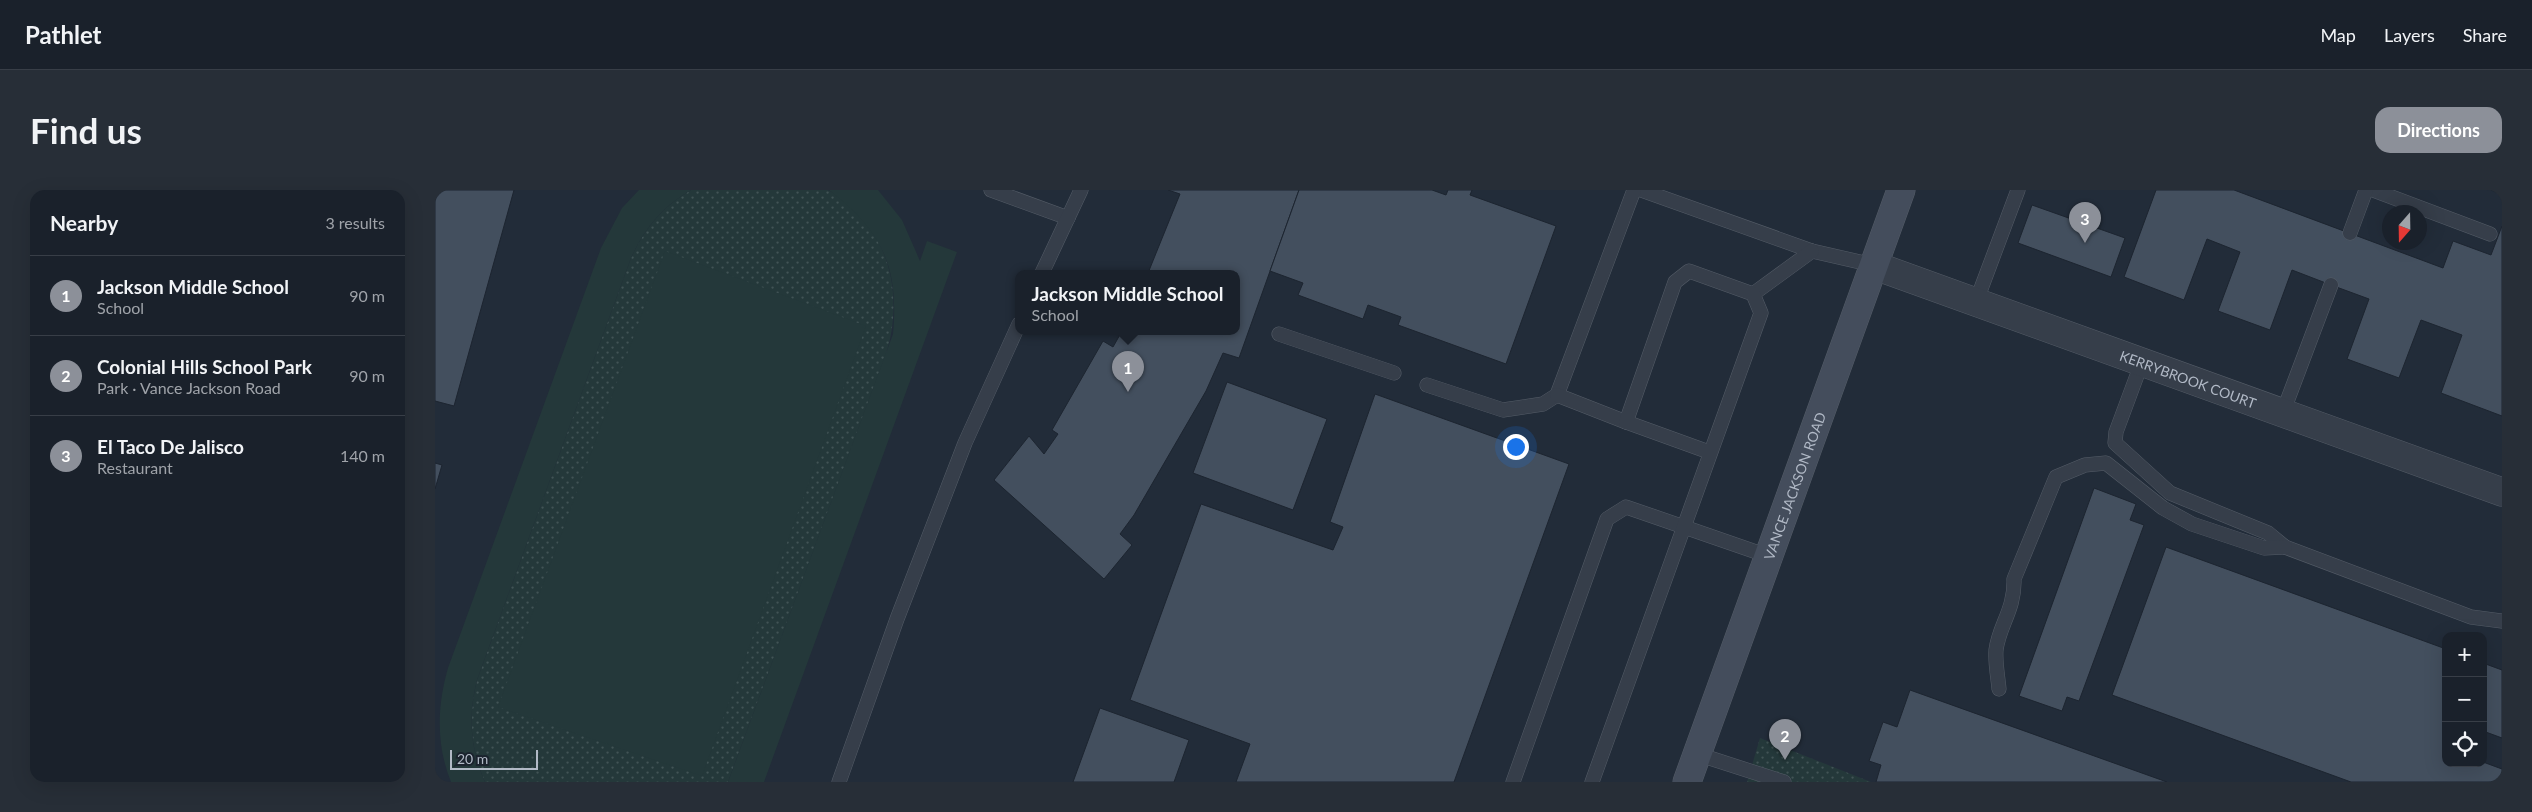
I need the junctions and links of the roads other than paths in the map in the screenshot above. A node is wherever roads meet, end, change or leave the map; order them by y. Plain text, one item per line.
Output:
1 (991, 190) edge
2 (1081, 190) edge
3 (1634, 190) edge
4 (1641, 190) edge
5 (1901, 190) edge
6 (2018, 190) edge
7 (2365, 190) edge
8 (2373, 190) edge
9 (1068, 218) junction
10 (2350, 233) dead end
11 (2489, 234) dead end
12 (1812, 250) junction
13 (1873, 265) junction
14 (1044, 270) edge
15 (2331, 284) dead end
16 (1753, 294) junction
17 (1976, 302) junction
18 (1015, 333) edge
19 (1279, 334) dead end
20 (2142, 362) junction
21 (1394, 373) dead end
22 (1427, 385) dead end
23 (1557, 395) junction
24 (2283, 412) junction
25 (1626, 422) junction
26 (1709, 452) junction
27 (2502, 492) edge
28 (1683, 526) junction
29 (2285, 547) junction
30 (1768, 556) junction
31 (2502, 621) edge
32 (1999, 689) dead end
33 (1697, 754) junction
34 (839, 782) edge
35 (1513, 782) edge
36 (1592, 782) edge
37 (1687, 782) edge
38 (1784, 782) edge

1 - 9 lane
2 - 9 lane
3 - 23 lane
4 - 12 lane
5 - 13 main road, VANCE JACKSON ROAD
6 - 17 lane
7 - 10 lane
8 - 11 lane
9 - 14 lane
12 - 13 lane
12 - 16 lane
13 - 17 street, KERRYBROOK COURT
13 - 30 main road, VANCE JACKSON ROAD
15 - 24 lane
16 - 25 lane
16 - 26 lane
17 - 20 street, KERRYBROOK COURT
18 - 34 lane
19 - 21 lane
20 - 24 street, KERRYBROOK COURT
20 - 29 lane
22 - 23 lane
23 - 25 lane
24 - 27 street, KERRYBROOK COURT
25 - 26 lane
26 - 28 lane
28 - 30 lane
28 - 35 lane
28 - 36 lane
29 - 31 lane
29 - 32 lane
30 - 33 main road, VANCE JACKSON ROAD
33 - 37 main road, VANCE JACKSON ROAD
33 - 38 lane

